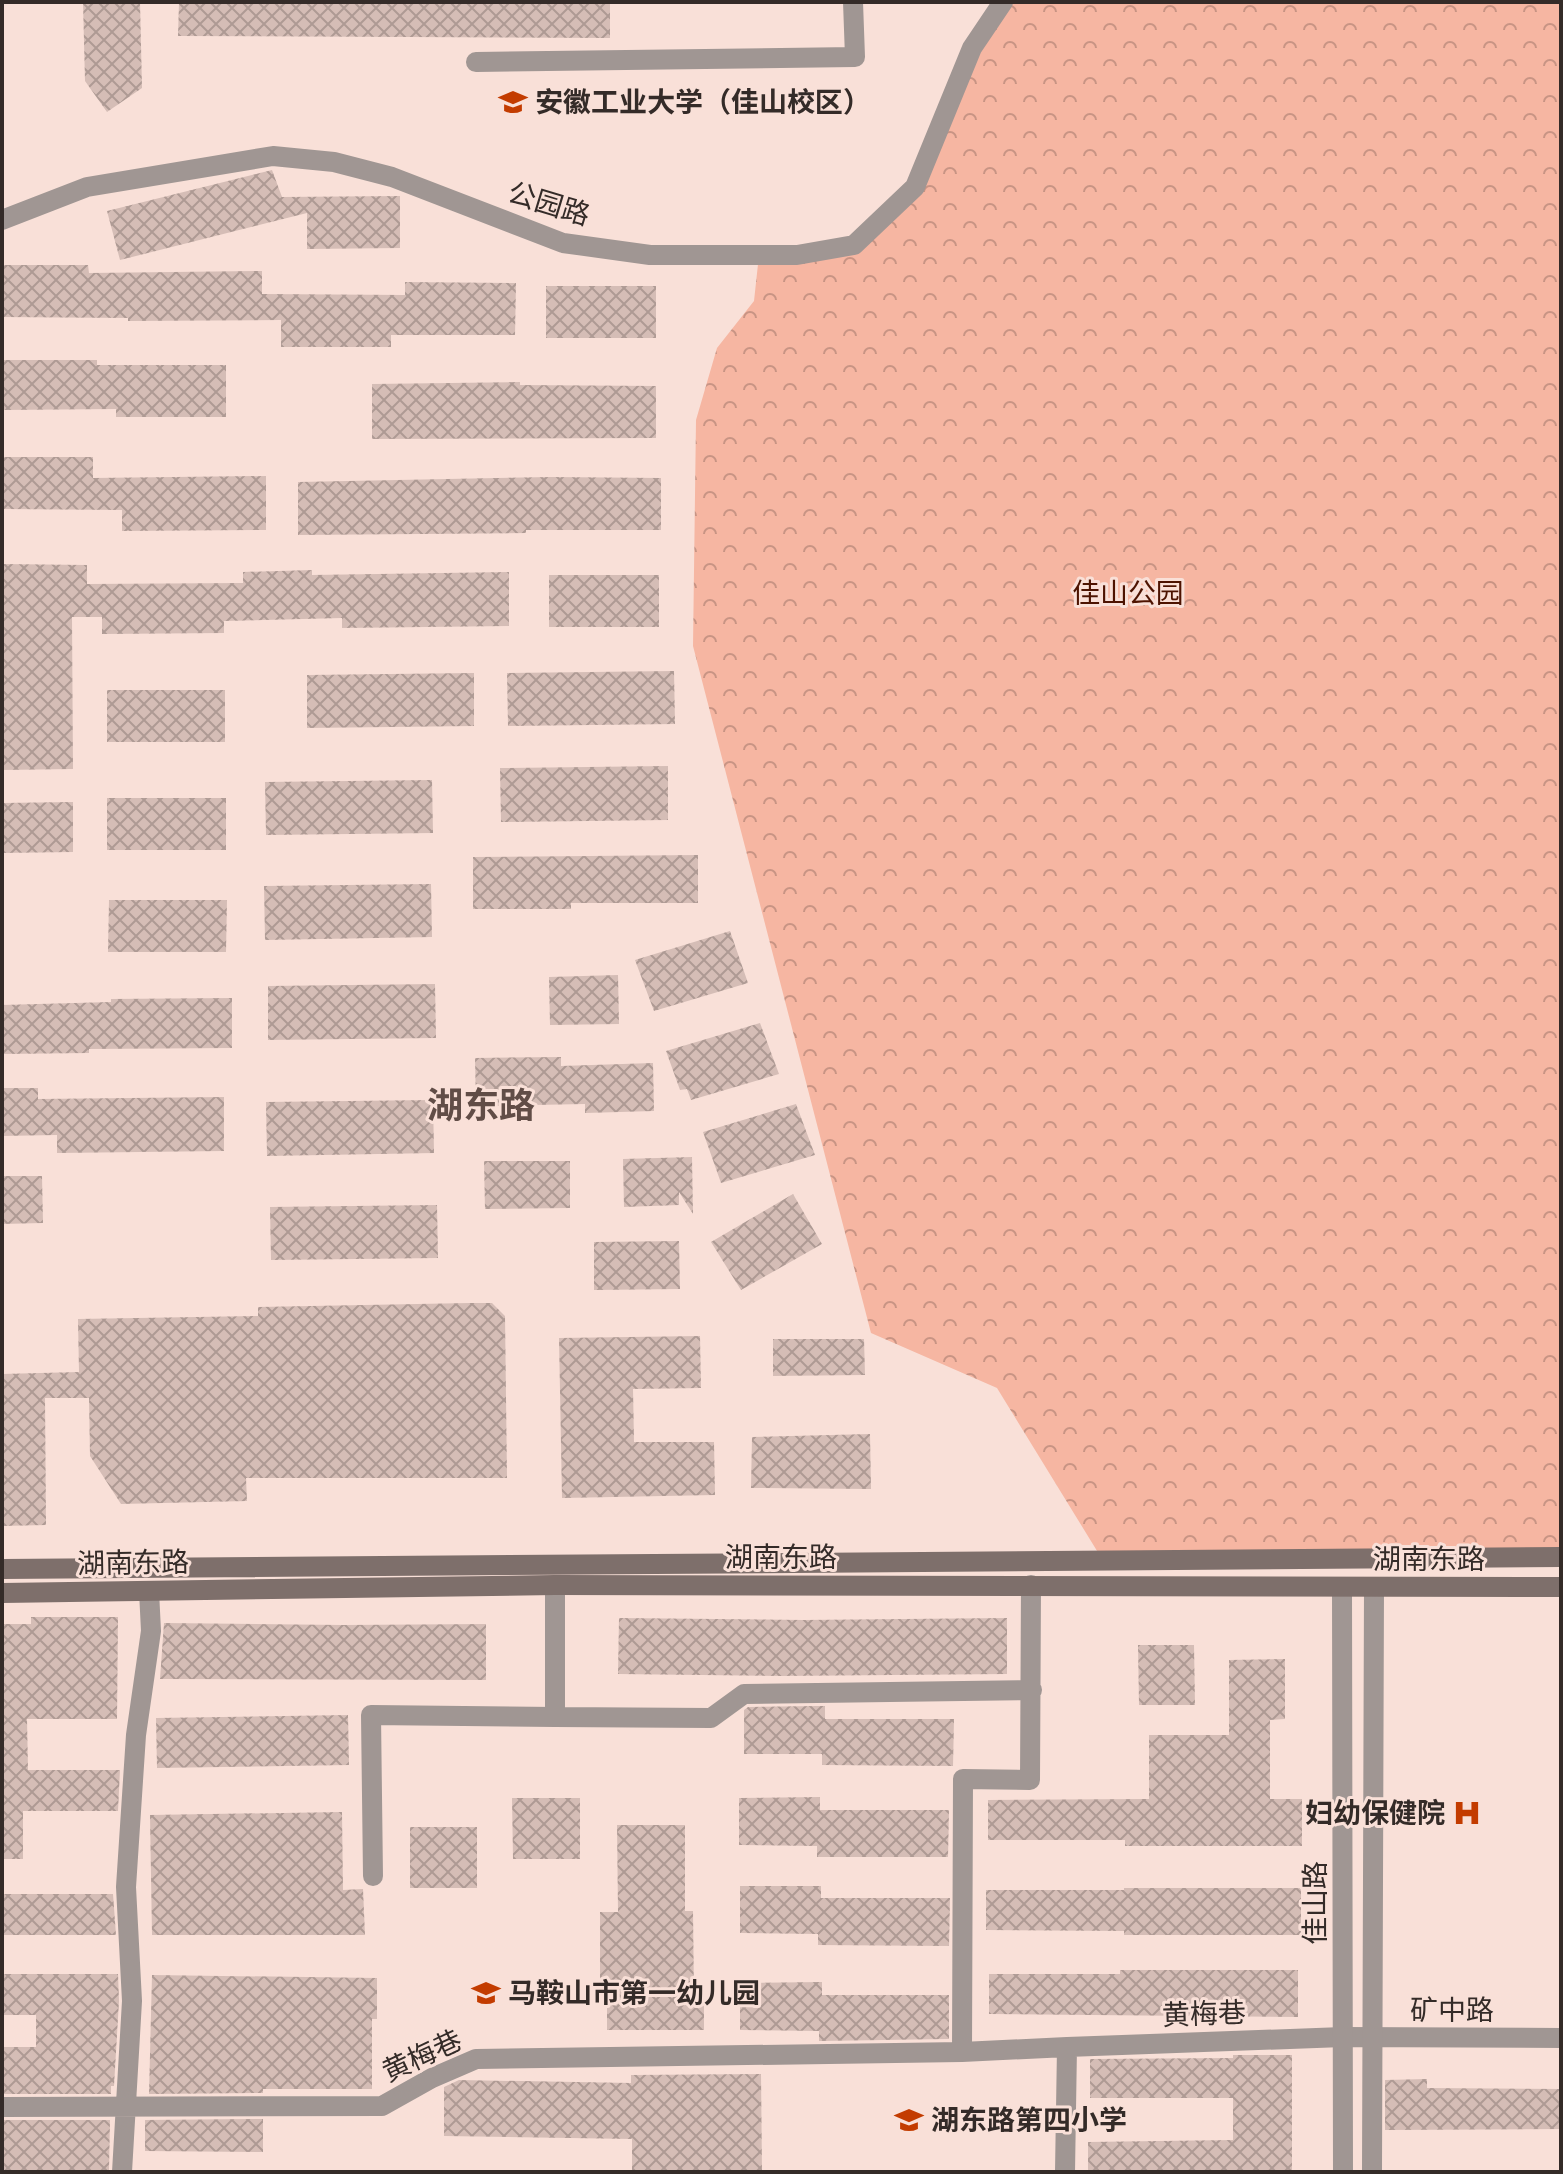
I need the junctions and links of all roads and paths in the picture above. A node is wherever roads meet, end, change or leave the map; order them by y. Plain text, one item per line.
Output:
1 (853, 2) edge
2 (1003, 2) edge
3 (476, 62) dead end
4 (2, 220) edge
5 (1561, 1557) edge
6 (2, 1569) edge
7 (555, 1585) junction
8 (1031, 1585) junction
9 (1342, 1587) junction
10 (1561, 1587) edge
11 (1374, 1588) junction
12 (149, 1591) junction
13 (2, 1593) edge
14 (1032, 1690) junction
15 (555, 1717) junction
16 (373, 1876) dead end
17 (1343, 2037) junction
18 (1372, 2038) junction
19 (1561, 2038) edge
20 (1067, 2047) junction
21 (962, 2052) junction
22 (126, 2106) junction
23 (2, 2107) edge
24 (122, 2172) edge
25 (1065, 2172) edge
26 (1343, 2172) edge
27 (1372, 2172) edge

1 - 3 street
2 - 4 street, 公园路
5 - 6 main road
7 - 8 main road, 湖南东路
7 - 12 main road, 湖南东路
7 - 15 street
8 - 9 main road, 湖南东路
8 - 14 street
9 - 11 main road, 湖南东路
9 - 17 street, 佳山路
10 - 11 main road, 湖南东路
11 - 18 street, 佳山路
12 - 13 main road, 湖南东路
12 - 22 street
14 - 15 street
14 - 21 street
15 - 16 street
17 - 18 street, 矿中路
17 - 20 street, 黄梅巷
17 - 26 street, 佳山路
18 - 19 street, 矿中路
18 - 27 street, 佳山路
20 - 21 street, 黄梅巷
20 - 25 street
21 - 22 street, 黄梅巷
22 - 23 street, 黄梅巷
22 - 24 street

